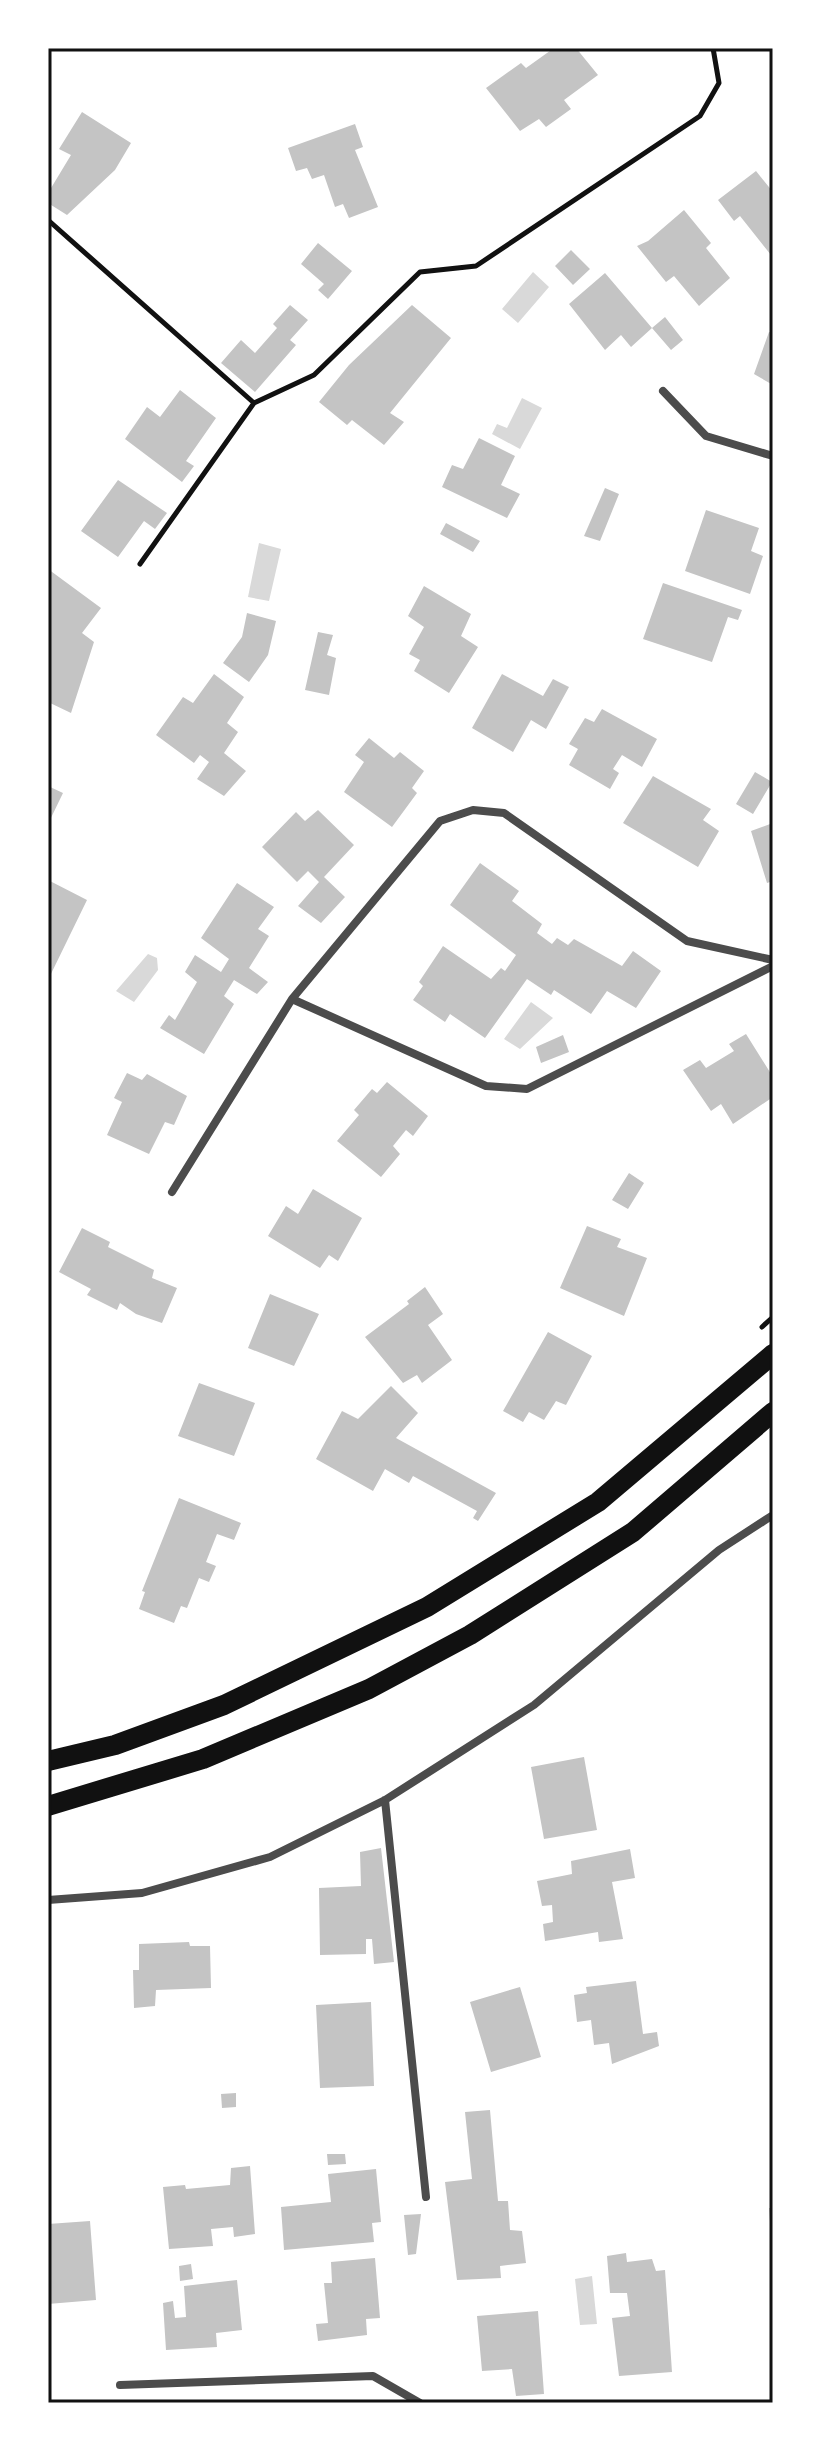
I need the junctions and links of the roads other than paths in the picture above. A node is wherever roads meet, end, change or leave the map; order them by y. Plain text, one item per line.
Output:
1 (663, 391) dead end
2 (773, 456) edge
3 (773, 963) edge
4 (292, 999) junction
5 (172, 1192) dead end
6 (773, 1354) edge
7 (773, 1412) edge
8 (773, 1515) edge
9 (48, 1761) edge
10 (385, 1800) junction
11 (48, 1806) edge
12 (48, 1900) edge
13 (426, 2197) dead end
14 (120, 2385) dead end
15 (420, 2403) edge

1 - 2 street
3 - 4 street
3 - 4 street
4 - 5 street
6 - 9 main road
7 - 11 main road
8 - 10 street
10 - 12 street
10 - 13 street
14 - 15 street

